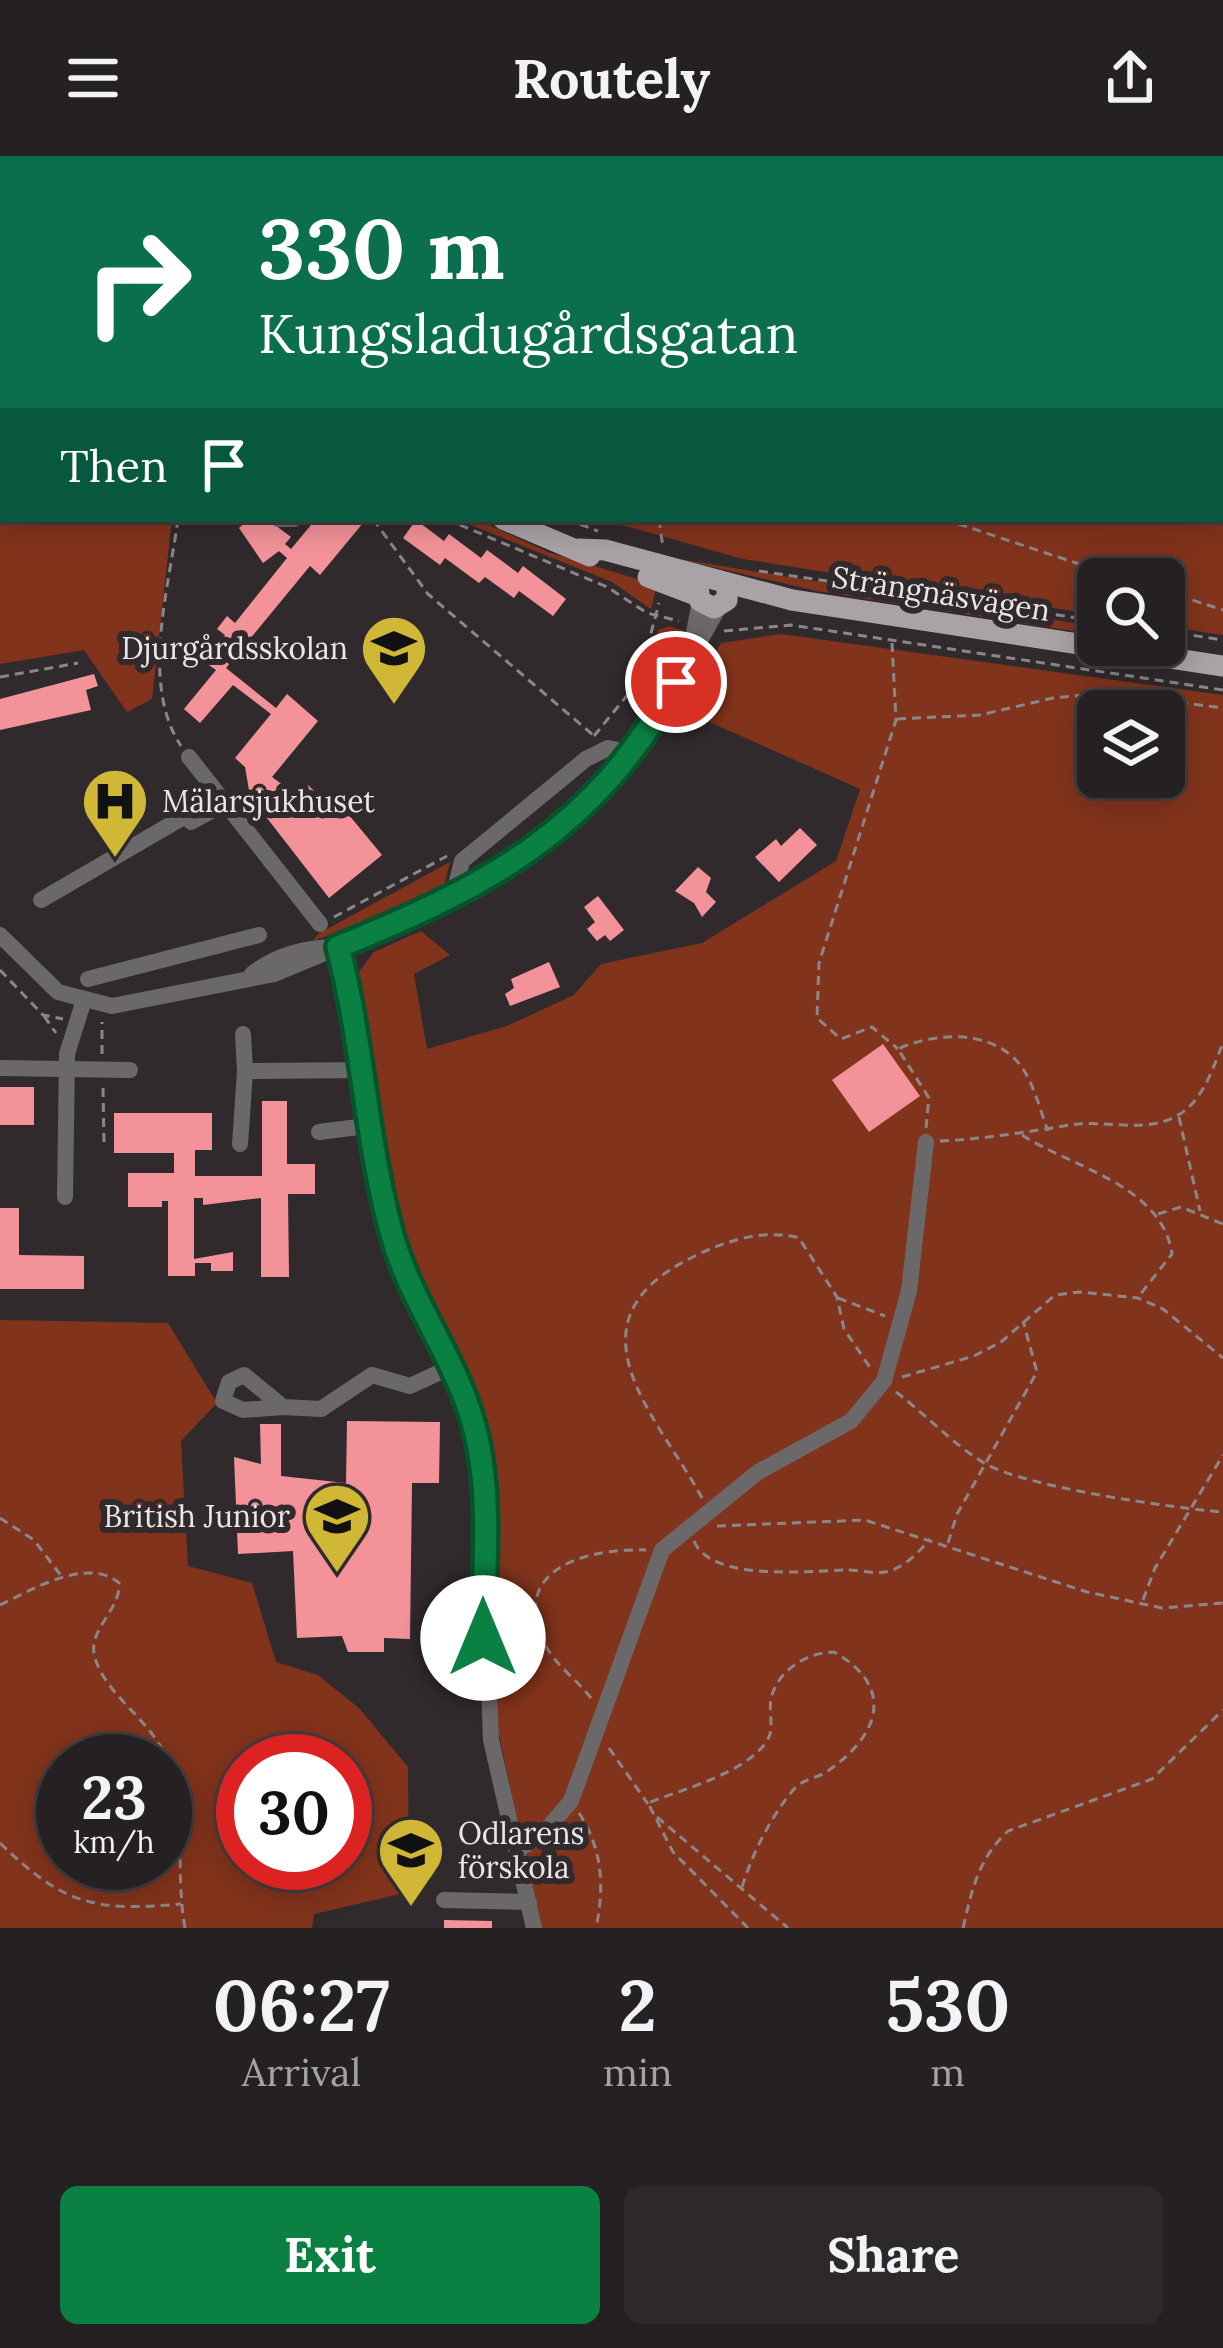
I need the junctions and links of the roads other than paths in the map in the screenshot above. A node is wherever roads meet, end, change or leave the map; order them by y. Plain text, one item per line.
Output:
1 (510, 522) edge
2 (717, 591) junction
3 (1223, 666) edge
4 (630, 752) junction
5 (189, 757) road end
6 (226, 803) junction
7 (453, 898) junction
8 (41, 900) dead end
9 (320, 924) road end
10 (0, 935) edge
11 (259, 935) dead end
12 (338, 947) junction
13 (173, 961) junction
14 (88, 979) dead end
15 (183, 992) junction
16 (83, 1003) junction
17 (243, 1034) dead end
18 (0, 1068) edge
19 (67, 1069) junction
20 (130, 1070) dead end
21 (365, 1070) junction
22 (245, 1071) junction
23 (374, 1125) junction
24 (319, 1132) dead end
25 (926, 1142) road end
26 (240, 1144) dead end
27 (65, 1197) dead end
28 (451, 1367) junction
29 (283, 1407) dead end
30 (484, 1666) junction
31 (439, 1670) dead end
32 (516, 1851) junction
33 (443, 1900) dead end
34 (529, 1902) junction
35 (535, 1928) edge

1 - 2 main road, Strängnäsvägen
2 - 3 main road, Strängnäsvägen
2 - 4 street
4 - 7 street
4 - 7 street
5 - 6 street
6 - 8 street
6 - 9 street
7 - 12 street
10 - 16 street
11 - 13 street
12 - 15 street
12 - 21 street
13 - 14 street
13 - 15 street
15 - 16 street
16 - 19 street
17 - 22 street
18 - 19 street
19 - 20 street
19 - 27 street
21 - 22 street
21 - 23 street
22 - 26 street
23 - 24 street
23 - 28 street
25 - 32 street
28 - 29 street
28 - 30 street
30 - 31 street
30 - 32 street
32 - 34 street
33 - 34 street
34 - 35 street

